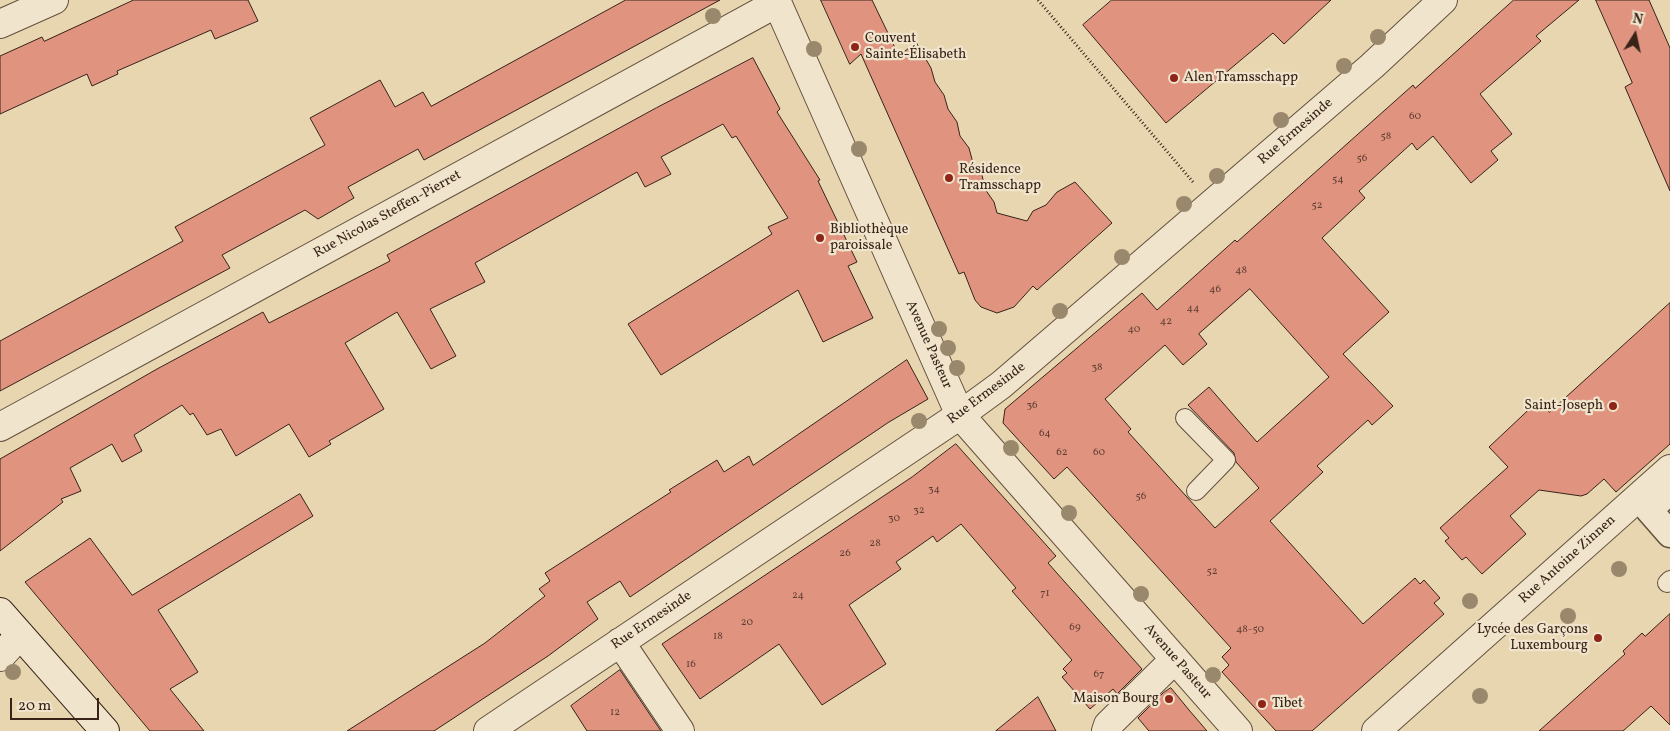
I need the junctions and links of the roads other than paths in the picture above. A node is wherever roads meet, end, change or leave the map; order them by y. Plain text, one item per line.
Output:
1 (54, 0) edge
2 (1443, 0) edge
3 (776, 1) edge
4 (0, 24) edge
5 (960, 416) junction
6 (1185, 418) dead end
7 (0, 427) edge
8 (1670, 469) edge
9 (1196, 491) dead end
10 (1670, 491) edge
11 (1670, 534) edge
12 (0, 612) edge
13 (20, 635) junction
14 (620, 642) junction
15 (0, 657) edge
16 (1174, 659) junction
17 (105, 731) edge
18 (488, 731) edge
19 (680, 731) edge
20 (1106, 731) edge
21 (1238, 731) edge
22 (1376, 731) edge

1 - 4 street
2 - 5 street, Rue Ermesinde
3 - 5 street, Avenue Pasteur
3 - 7 street, Rue Nicolas Steffen-Pierret
5 - 14 street, Rue Ermesinde
5 - 16 street, Avenue Pasteur
6 - 9 lane
8 - 22 street, Rue Antoine Zinnen
10 - 11 street
12 - 13 street
13 - 15 street
13 - 17 street
14 - 18 street, Rue Ermesinde
14 - 19 street
16 - 20 street
16 - 21 street, Avenue Pasteur

